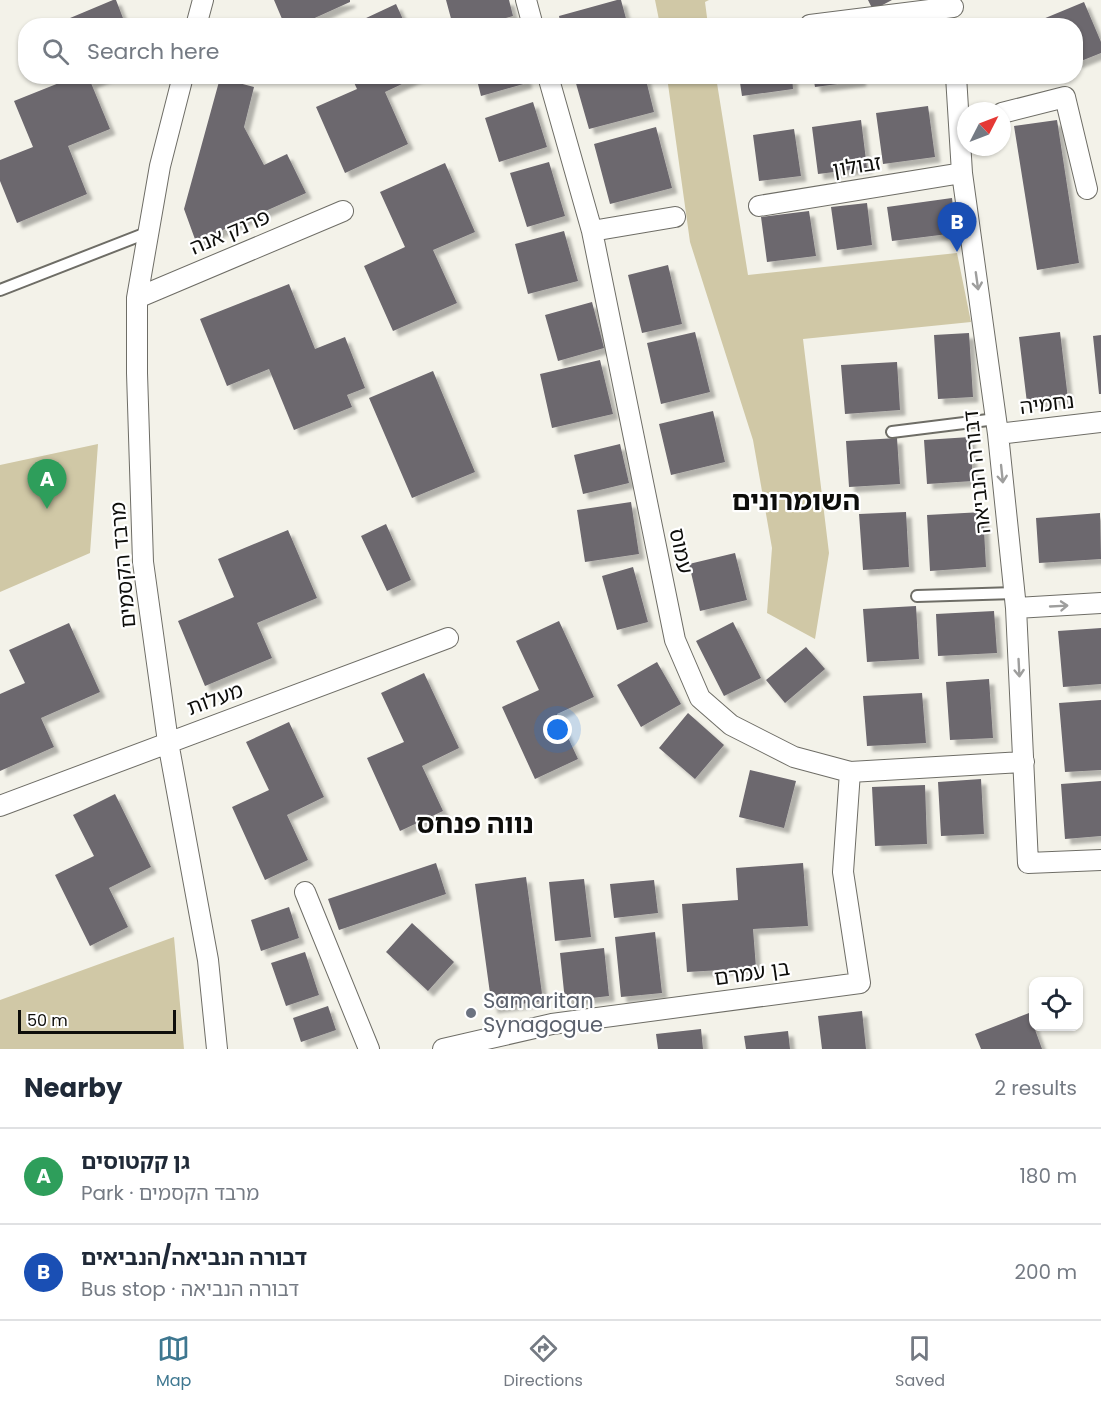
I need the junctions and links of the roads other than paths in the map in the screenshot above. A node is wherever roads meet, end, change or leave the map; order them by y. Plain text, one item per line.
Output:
1 (203, 0) edge
2 (526, 0) edge
3 (953, 8) edge
4 (198, 18) edge
5 (531, 18) edge
6 (869, 18) edge
7 (181, 84) edge
8 (550, 84) edge
9 (957, 84) edge
10 (959, 102) edge
11 (1011, 111) edge
12 (962, 156) edge
13 (962, 173) junction
14 (1087, 189) dead end
15 (759, 206) dead end
16 (343, 211) dead end
17 (675, 217) dead end
18 (591, 231) junction
19 (149, 232) junction
20 (0, 290) edge
21 (137, 298) junction
22 (1101, 422) edge
23 (997, 427) junction
24 (892, 432) dead end
25 (917, 596) dead end
26 (1015, 601) junction
27 (1101, 603) edge
28 (448, 638) dead end
29 (168, 742) junction
30 (1024, 762) junction
31 (850, 772) junction
32 (0, 806) edge
33 (1101, 860) edge
34 (305, 892) dead end
35 (217, 1049) edge
36 (369, 1049) edge
37 (443, 1049) edge

1 - 4 street
2 - 5 street
3 - 6 street
7 - 19 street, מרבד הקסמים
8 - 18 street, עמוס
9 - 10 street, דבורה הנביאה
11 - 14 street
12 - 13 street, דבורה הנביאה
13 - 15 street, זבולון
13 -> 23 street, דבורה הנביאה
16 - 21 street, פרנק אנה
17 - 18 street
18 - 31 street, עמוס
19 - 20 lane
19 - 21 street, מרבד הקסמים
21 - 29 street, מרבד הקסמים
22 - 23 street, נחמיה
23 - 24 lane
23 -> 26 street, דבורה הנביאה
25 - 26 lane
26 -> 27 street
26 -> 30 street, דבורה הנביאה
28 - 29 street, מעלות
29 - 32 street, מעלות
29 - 35 street, מרבד הקסמים
30 - 31 street, עמוס
30 - 33 street, דבורה הנביאה
31 - 37 street, בן עמרם
34 - 36 street

